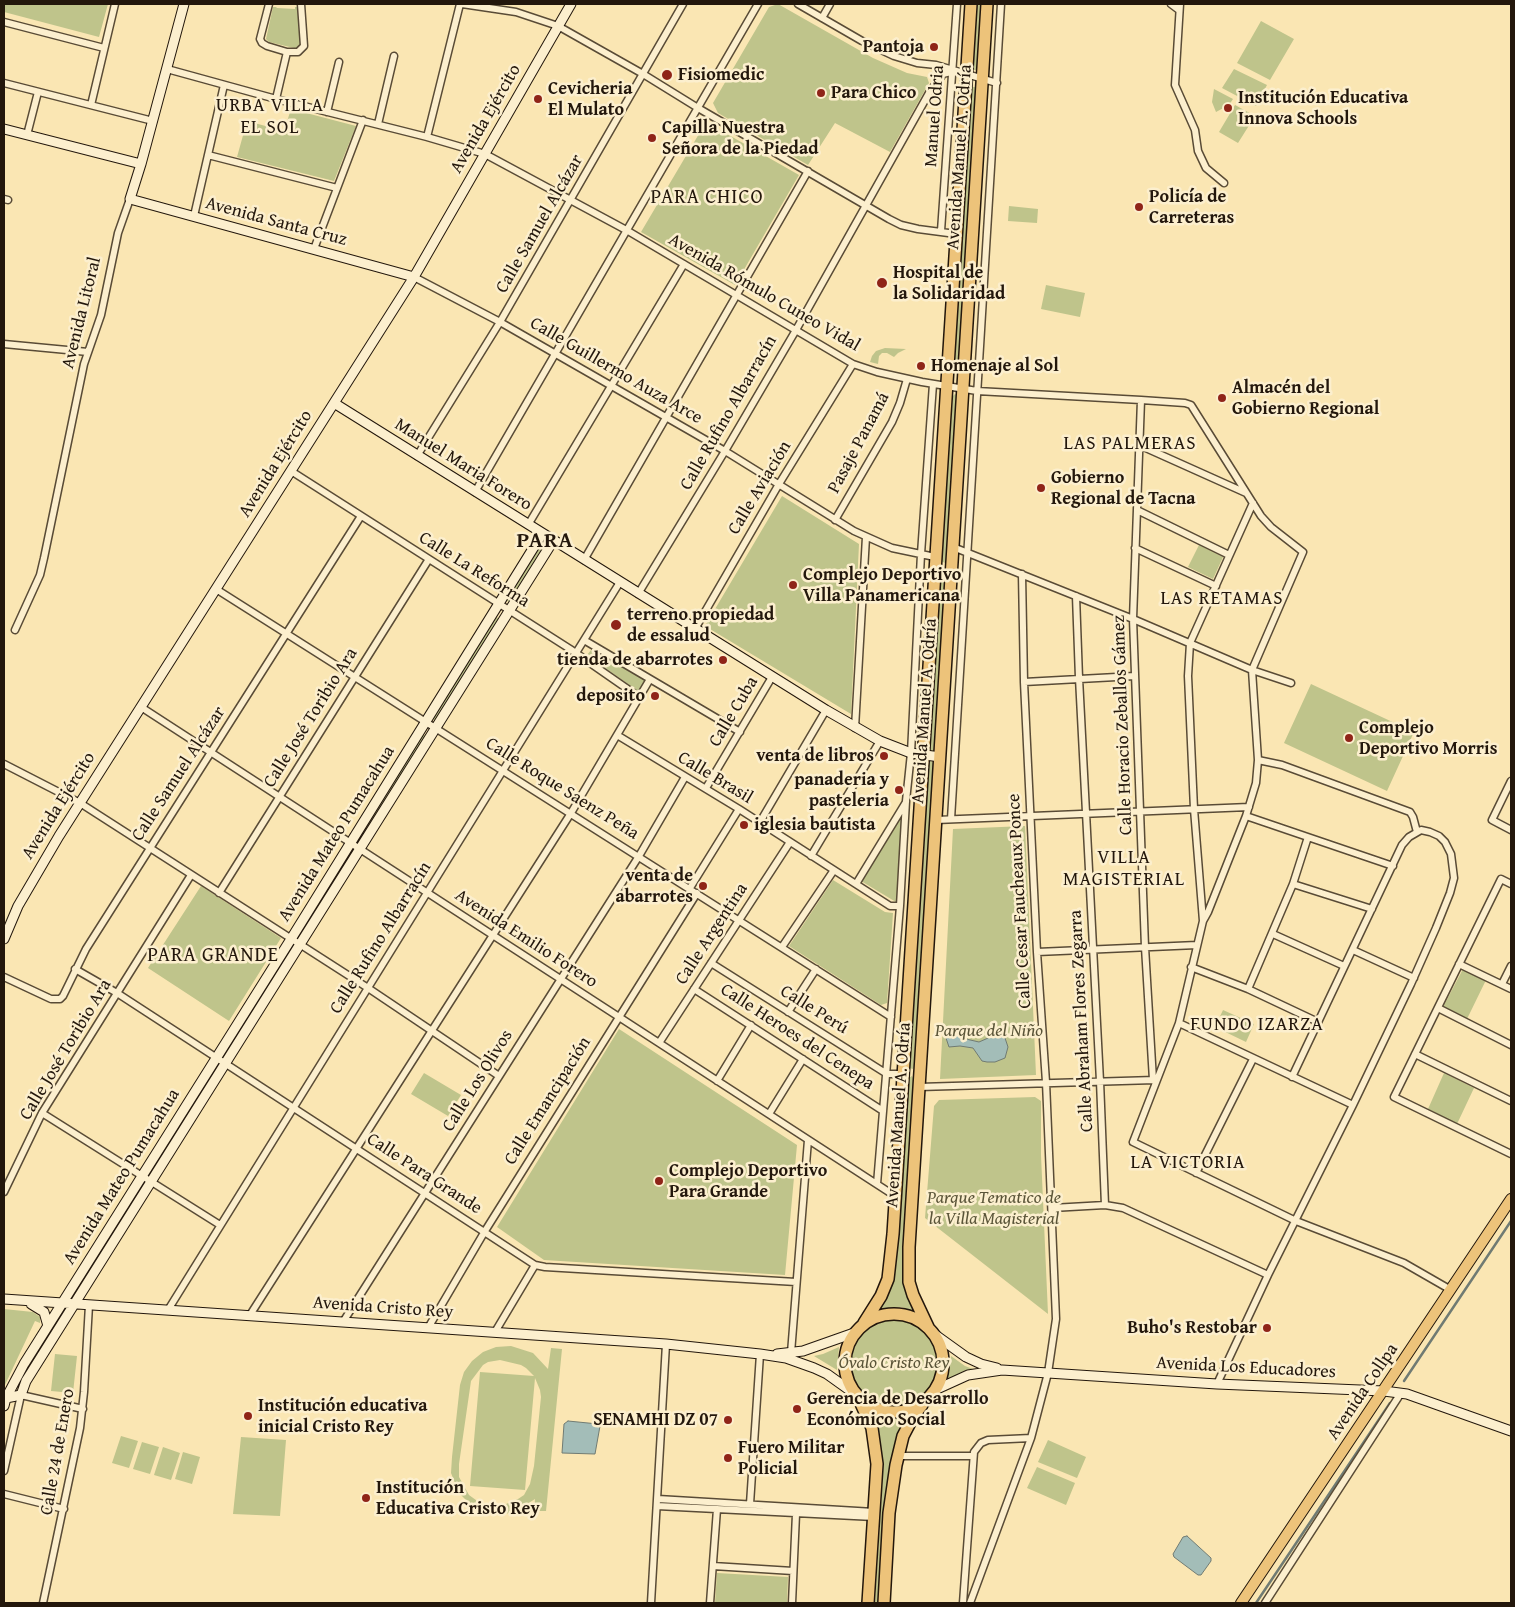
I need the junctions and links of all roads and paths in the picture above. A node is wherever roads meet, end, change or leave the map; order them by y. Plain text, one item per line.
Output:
1 (115, 4) edge
2 (184, 4) edge
3 (269, 4) edge
4 (302, 4) edge
5 (461, 4) edge
6 (571, 4) edge
7 (683, 4) edge
8 (758, 4) edge
9 (798, 4) edge
10 (830, 4) edge
11 (957, 4) edge
12 (971, 4) edge
13 (987, 4) edge
14 (1002, 4) edge
15 (1171, 4) edge
16 (1180, 7) edge
17 (822, 18) junction
18 (4, 22) edge
19 (558, 26) junction
20 (104, 48) junction
21 (287, 52) junction
22 (394, 56) dead end
23 (339, 62) dead end
24 (167, 69) junction
25 (954, 71) junction
26 (643, 74) junction
27 (967, 74) junction
28 (983, 80) junction
29 (4, 83) edge
30 (997, 83) junction
31 (224, 85) junction
32 (38, 92) junction
33 (276, 99) junction
34 (91, 105) junction
35 (698, 108) junction
36 (327, 112) junction
37 (363, 120) junction
38 (153, 122) junction
39 (378, 124) junction
40 (4, 129) edge
41 (27, 135) junction
42 (427, 137) junction
43 (485, 154) junction
44 (208, 155) junction
45 (141, 164) junction
46 (808, 171) junction
47 (1224, 184) dead end
48 (337, 188) junction
49 (130, 199) junction
50 (571, 200) junction
51 (865, 206) junction
52 (194, 216) junction
53 (628, 231) junction
54 (941, 232) junction
55 (956, 234) junction
56 (314, 249) junction
57 (684, 264) junction
58 (414, 277) junction
59 (736, 296) junction
60 (500, 322) junction
61 (796, 330) junction
62 (4, 344) edge
63 (88, 352) junction
64 (556, 354) junction
65 (853, 364) junction
66 (907, 379) junction
67 (933, 384) junction
68 (611, 386) junction
69 (946, 386) junction
70 (962, 389) junction
71 (977, 391) junction
72 (1140, 400) junction
73 (334, 403) junction
74 (667, 418) junction
75 (1139, 445) junction
76 (725, 451) junction
77 (417, 456) junction
78 (291, 471) junction
79 (779, 484) junction
80 (475, 492) junction
81 (1247, 494) junction
82 (1253, 504) junction
83 (1137, 510) junction
84 (361, 516) junction
85 (835, 520) junction
86 (528, 525) junction
87 (542, 534) junction
88 (866, 537) junction
89 (553, 540) junction
90 (953, 547) junction
91 (1136, 548) junction
92 (966, 552) junction
93 (921, 554) junction
94 (1229, 554) junction
95 (429, 559) junction
96 (584, 560) junction
97 (935, 562) junction
98 (951, 569) junction
99 (1022, 574) junction
100 (620, 582) junction
101 (1216, 586) junction
102 (216, 589) junction
103 (638, 594) junction
104 (1076, 596) junction
105 (499, 604) junction
106 (508, 610) junction
107 (1133, 619) junction
108 (695, 629) junction
109 (15, 630) dead end
110 (286, 633) junction
111 (584, 640) junction
112 (1190, 643) junction
113 (576, 653) junction
114 (1252, 670) junction
115 (1135, 676) junction
116 (355, 677) junction
117 (772, 677) junction
118 (1079, 678) junction
119 (650, 679) junction
120 (1024, 682) junction
121 (1291, 683) dead end
122 (639, 697) junction
123 (141, 707) junction
124 (826, 710) junction
125 (426, 722) junction
126 (435, 727) junction
127 (856, 728) junction
128 (740, 732) junction
129 (617, 735) junction
130 (880, 741) junction
131 (211, 752) junction
132 (917, 754) junction
133 (940, 757) junction
134 (1258, 760) junction
135 (4, 764) edge
136 (503, 770) junction
137 (685, 777) junction
138 (1511, 781) edge
139 (706, 788) junction
140 (280, 797) junction
141 (906, 801) junction
142 (80, 803) junction
143 (1249, 807) junction
144 (739, 809) junction
145 (1194, 809) junction
146 (1140, 811) junction
147 (571, 813) junction
148 (1086, 814) junction
149 (1031, 816) junction
150 (1246, 816) junction
151 (951, 819) junction
152 (936, 820) junction
153 (760, 822) junction
154 (1511, 830) edge
155 (1417, 832) junction
156 (1308, 837) junction
157 (790, 842) junction
158 (351, 843) junction
159 (148, 849) junction
160 (360, 849) junction
161 (639, 856) junction
162 (811, 856) junction
163 (1393, 866) junction
164 (834, 870) junction
165 (191, 876) junction
166 (856, 884) junction
167 (1293, 884) junction
168 (1511, 884) edge
169 (690, 888) junction
170 (427, 892) junction
171 (219, 893) junction
172 (697, 893) junction
173 (900, 906) junction
174 (1372, 909) junction
175 (739, 920) junction
176 (1202, 920) junction
177 (1273, 934) junction
178 (493, 935) junction
179 (4, 939) edge
180 (291, 939) junction
181 (300, 945) junction
182 (1197, 945) junction
183 (782, 947) junction
184 (1146, 947) junction
185 (1093, 950) junction
186 (1354, 950) junction
187 (1038, 952) junction
188 (711, 963) junction
189 (1460, 964) junction
190 (1344, 966) junction
191 (1511, 966) edge
192 (1191, 967) junction
193 (75, 969) junction
194 (816, 969) junction
195 (4, 977) edge
196 (1414, 978) junction
197 (560, 979) junction
198 (1502, 984) junction
199 (368, 988) junction
200 (694, 989) junction
201 (1248, 989) junction
202 (1511, 989) edge
203 (117, 992) junction
204 (1438, 1008) junction
205 (788, 1012) junction
206 (619, 1017) junction
207 (891, 1017) junction
208 (1318, 1022) junction
209 (1179, 1023) junction
210 (751, 1025) junction
211 (432, 1031) junction
212 (658, 1043) junction
213 (1511, 1045) edge
214 (1415, 1054) junction
215 (216, 1056) junction
216 (803, 1059) junction
217 (1254, 1059) junction
218 (226, 1063) junction
219 (887, 1074) junction
220 (903, 1074) junction
221 (919, 1074) junction
222 (499, 1076) junction
223 (1292, 1077) junction
224 (1155, 1080) junction
225 (717, 1081) junction
226 (1100, 1081) junction
227 (1046, 1082) junction
228 (918, 1087) junction
229 (1511, 1101) edge
230 (1353, 1106) junction
231 (294, 1107) junction
232 (883, 1110) junction
233 (42, 1113) junction
234 (769, 1114) junction
235 (808, 1140) junction
236 (357, 1148) junction
237 (1511, 1154) edge
238 (1196, 1173) junction
239 (141, 1175) junction
240 (151, 1181) junction
241 (877, 1184) junction
242 (4, 1192) edge
243 (425, 1192) junction
244 (895, 1196) junction
245 (1511, 1199) edge
246 (1105, 1205) junction
247 (1052, 1208) junction
248 (1296, 1221) junction
249 (220, 1225) junction
250 (485, 1232) junction
251 (535, 1265) junction
252 (1268, 1276) junction
253 (796, 1282) junction
254 (1451, 1290) junction
255 (4, 1299) edge
256 (24, 1301) junction
257 (62, 1303) junction
258 (75, 1304) junction
259 (88, 1305) junction
260 (168, 1310) junction
261 (250, 1315) junction
262 (343, 1322) junction
263 (864, 1323) junction
264 (48, 1326) junction
265 (428, 1328) junction
266 (931, 1330) junction
267 (495, 1332) junction
268 (854, 1334) junction
269 (666, 1344) junction
270 (791, 1353) junction
271 (760, 1354) junction
272 (1002, 1370) junction
273 (1048, 1373) junction
274 (1217, 1384) junction
275 (934, 1390) junction
276 (1384, 1391) junction
277 (1401, 1394) junction
278 (21, 1395) junction
279 (857, 1396) junction
280 (4, 1400) edge
281 (926, 1400) junction
282 (83, 1409) junction
283 (1511, 1431) edge
284 (1031, 1438) junction
285 (898, 1456) junction
286 (973, 1456) junction
287 (4, 1471) edge
288 (4, 1494) edge
289 (658, 1499) junction
290 (750, 1504) junction
291 (657, 1506) junction
292 (64, 1509) junction
293 (718, 1510) junction
294 (796, 1514) junction
295 (874, 1515) junction
296 (713, 1566) junction
297 (793, 1571) junction
298 (43, 1603) edge
299 (651, 1603) edge
300 (710, 1603) edge
301 (792, 1603) edge
302 (868, 1603) edge
303 (884, 1603) edge
304 (963, 1603) edge
305 (970, 1603) edge
306 (1241, 1603) edge
307 (1265, 1603) edge

1 - 20 street
2 - 24 street, Avenida Litoral
3 - 21 street
4 - 21 street
5 - 19 street
5 - 42 street
6 - 19 street, Avenida Ejército
7 - 26 street, Calle Samuel Alcázar
8 - 35 street
9 - 17 street
10 - 17 street
11 - 25 street, Manuel Odria
12 - 27 highway, Avenida Manuel A. Odría
13 - 28 highway, Avenida Manuel A. Odría
14 - 30 street, Avenida Manuel A. Odría
15 - 16 street
16 - 47 street
17 - 25 street
18 - 20 street
19 - 26 street
19 - 43 street, Avenida Ejército
20 - 34 street
21 - 33 street
22 - 39 street
23 - 36 street
24 - 31 street, Avenida Rómulo Cuneo Vidal
24 - 38 street, Avenida Litoral
25 - 27 street
25 - 51 street, Calle Rufino Albarracín
25 - 54 street, Manuel Odria
26 - 35 street
26 - 50 street, Calle Samuel Alcázar
27 - 28 street
27 - 55 highway, Avenida Manuel A. Odría
28 - 30 street
28 - 70 highway, Avenida Manuel A. Odría
29 - 32 street
30 - 71 street, Avenida Manuel A. Odría
31 - 33 street, Avenida Rómulo Cuneo Vidal
31 - 44 street
32 - 34 street
32 - 41 street
33 - 36 street, Avenida Rómulo Cuneo Vidal
34 - 38 street
35 - 46 street
35 - 53 street
36 - 37 street, Avenida Rómulo Cuneo Vidal
37 - 39 street, Avenida Rómulo Cuneo Vidal
37 - 48 street
38 - 45 street, Avenida Litoral
39 - 42 street, Avenida Rómulo Cuneo Vidal
40 - 41 street
41 - 45 street
42 - 43 street, Avenida Rómulo Cuneo Vidal
43 - 50 street, Avenida Rómulo Cuneo Vidal
43 - 58 street, Avenida Ejército
44 - 48 street
44 - 52 street
45 - 49 street, Avenida Litoral
46 - 51 street
46 - 59 street
48 - 56 street
49 - 52 street, Avenida Santa Cruz
49 - 63 street, Avenida Litoral
50 - 53 street, Avenida Rómulo Cuneo Vidal
50 - 60 street, Calle Samuel Alcázar
51 - 54 street
51 - 61 street, Calle Rufino Albarracín
52 - 56 street, Avenida Santa Cruz
53 - 57 street, Avenida Rómulo Cuneo Vidal
53 - 64 street
54 - 55 street
55 - 69 highway, Avenida Manuel A. Odría
56 - 58 street, Avenida Santa Cruz
57 - 59 street, Avenida Rómulo Cuneo Vidal
57 - 68 street
58 - 60 street, Calle Guillermo Auza Arce
58 - 73 street, Avenida Ejército
59 - 61 street, Avenida Rómulo Cuneo Vidal
59 - 74 street
60 - 64 street, Calle Guillermo Auza Arce
60 - 77 street, Calle Samuel Alcázar
61 - 65 street, Avenida Rómulo Cuneo Vidal
61 - 76 street, Calle Rufino Albarracín
62 - 63 street
63 - 109 street, Avenida Litoral
64 - 68 street, Calle Guillermo Auza Arce
64 - 80 street
65 - 66 street, Avenida Rómulo Cuneo Vidal
65 - 79 street, Calle Aviación
66 - 67 street, Avenida Rómulo Cuneo Vidal
66 - 85 street, Pasaje Panamá
67 - 69 street, Avenida Rómulo Cuneo Vidal
67 - 93 street, Avenida Manuel A. Odría
68 - 74 street, Calle Guillermo Auza Arce
68 - 86 street
69 - 70 street, Avenida Rómulo Cuneo Vidal
69 - 97 highway, Avenida Manuel A. Odría
70 - 71 street, Avenida Rómulo Cuneo Vidal
70 - 90 highway, Avenida Manuel A. Odría
71 - 72 street, Avenida Rómulo Cuneo Vidal
71 - 92 street, Avenida Manuel A. Odría
72 - 75 street, Calle Horacio Zeballos Gámez
72 - 81 street, Avenida Rómulo Cuneo Vidal
73 - 77 street, Manuel Maria Forero
73 - 78 street, Avenida Ejército
74 - 76 street, Calle Guillermo Auza Arce
74 - 96 street
75 - 81 street
75 - 83 street, Calle Horacio Zeballos Gámez
76 - 79 street, Calle Guillermo Auza Arce
76 - 103 street, Calle Rufino Albarracín
77 - 80 street, Manuel Maria Forero
78 - 84 street, Calle La Reforma
78 - 102 street, Avenida Ejército
79 - 85 street, Calle Guillermo Auza Arce
79 - 108 street, Calle Aviación
80 - 86 street, Manuel Maria Forero
81 - 82 street, Avenida Rómulo Cuneo Vidal
82 - 94 street
82 - 114 street, Avenida Rómulo Cuneo Vidal
83 - 91 street, Calle Horacio Zeballos Gámez
83 - 94 street
84 - 95 street, Calle La Reforma
84 - 110 street, Calle Samuel Alcázar
85 - 88 street, Calle Guillermo Auza Arce
86 - 87 street, Manuel Maria Forero
87 - 89 street, Manuel Maria Forero
87 - 105 street, Avenida Mateo Pumacahua
88 - 93 street, Calle Guillermo Auza Arce
88 - 127 street
89 - 96 street, Manuel Maria Forero
89 - 106 street, Avenida Mateo Pumacahua
90 - 92 street
90 - 98 highway, Avenida Manuel A. Odría
91 - 101 street
91 - 107 street, Calle Horacio Zeballos Gámez
92 - 99 street
92 - 151 street, Avenida Manuel A. Odría
93 - 97 street, Calle Guillermo Auza Arce
93 - 132 street, Avenida Manuel A. Odría
94 - 101 street
95 - 105 street, Calle La Reforma
95 - 116 street, Calle José Toribio Ara
96 - 100 street, Manuel Maria Forero
97 - 98 highway
97 - 132 highway, Avenida Manuel A. Odría
98 - 133 highway, Avenida Manuel A. Odría
99 - 104 street
99 - 120 street, Calle Cesar Faucheaux Ponce
100 - 103 street, Manuel Maria Forero
100 - 111 street, Calle Rufino Albarracín
101 - 112 street
102 - 110 street, Calle Roque Saenz Peña
102 - 123 street, Avenida Ejército
103 - 108 street, Manuel Maria Forero
104 - 107 street
104 - 118 street, Calle Abraham Flores Zegarra
105 - 106 street, Calle La Reforma
105 - 125 street, Avenida Mateo Pumacahua
106 - 113 street, Calle La Reforma
106 - 126 street, Avenida Mateo Pumacahua
107 - 112 street
107 - 115 street, Calle Horacio Zeballos Gámez
108 - 117 street, Manuel Maria Forero
110 - 116 street, Calle Roque Saenz Peña
110 - 131 street, Calle Samuel Alcázar
111 - 113 street, Calle Rufino Albarracín
111 - 119 street
112 - 114 street
112 - 145 street
113 - 122 street, Calle La Reforma
113 - 136 street, Calle Rufino Albarracín
114 - 121 street
114 - 134 street
115 - 118 street
115 - 146 street, Calle Horacio Zeballos Gámez
116 - 125 street, Calle Roque Saenz Peña
116 - 140 street, Calle José Toribio Ara
117 - 124 street, Manuel Maria Forero
117 - 128 street, Calle Cuba
118 - 120 street
118 - 148 street, Calle Abraham Flores Zegarra
119 - 122 street
119 - 128 street
120 - 149 street, Calle Cesar Faucheaux Ponce
122 - 129 street
123 - 131 street, Avenida Emilio Forero
123 - 142 street, Avenida Ejército
124 - 127 street, Manuel Maria Forero
124 - 153 street
125 - 126 street, Calle Roque Saenz Peña
125 - 158 street, Avenida Mateo Pumacahua
126 - 136 street, Calle Roque Saenz Peña
126 - 160 street, Avenida Mateo Pumacahua
127 - 130 street, Manuel Maria Forero
128 - 139 street, Calle Cuba
129 - 137 street, Calle Brasil
129 - 147 street
130 - 132 street, Manuel Maria Forero
130 - 162 street
131 - 140 street, Avenida Emilio Forero
131 - 159 street, Calle Samuel Alcázar
132 - 133 street, Manuel Maria Forero
132 - 141 street, Avenida Manuel A. Odría
132 - 220 highway, Avenida Manuel A. Odría
133 - 152 highway, Avenida Manuel A. Odría
134 - 143 street
134 - 155 street
135 - 142 street
136 - 147 street, Calle Roque Saenz Peña
136 - 170 street, Calle Rufino Albarracín
137 - 139 street, Calle Brasil
137 - 161 street, Calle Los Olivos
138 - 154 street
139 - 144 street, Calle Brasil
140 - 158 street, Avenida Emilio Forero
140 - 171 street, Calle José Toribio Ara
141 - 166 street
141 - 173 street, Avenida Manuel A. Odría
142 - 159 street
142 - 179 street, Avenida Ejército
143 - 145 street
143 - 150 street
144 - 153 street, Calle Brasil
144 - 169 street
145 - 146 street
145 - 176 street
146 - 148 street
146 - 184 street, Calle Horacio Zeballos Gámez
147 - 161 street, Calle Roque Saenz Peña
147 - 178 street
148 - 149 street
148 - 185 street, Calle Abraham Flores Zegarra
149 - 151 street
149 - 187 street, Calle Cesar Faucheaux Ponce
150 - 156 street
150 - 176 street
151 - 152 street
152 - 221 highway, Avenida Manuel A. Odría
153 - 157 street, Calle Brasil
155 - 163 street
155 - 196 street
156 - 163 street
156 - 167 street
157 - 162 street, Calle Brasil
157 - 175 street, Calle Argentina
158 - 160 street, Avenida Emilio Forero
158 - 180 street, Avenida Mateo Pumacahua
159 - 165 street
159 - 193 street, Calle Samuel Alcázar
160 - 170 street, Avenida Emilio Forero
160 - 181 street, Avenida Mateo Pumacahua
161 - 169 street, Calle Roque Saenz Peña
161 - 197 street, Calle Los Olivos
162 - 164 street, Calle Brasil
163 - 174 street
164 - 166 street, Calle Brasil
164 - 183 street
165 - 171 street
165 - 203 street, Calle José Toribio Ara
166 - 173 street, Calle Brasil
167 - 174 street
167 - 177 street
168 - 189 street
169 - 172 street, Calle Roque Saenz Peña
170 - 178 street, Avenida Emilio Forero
170 - 199 street, Calle Rufino Albarracín
171 - 180 street
172 - 175 street, Calle Roque Saenz Peña
172 - 206 street, Calle Emancipación
173 - 207 street, Avenida Manuel A. Odría
174 - 186 street
175 - 183 street, Calle Roque Saenz Peña
175 - 188 street, Calle Argentina
176 - 182 street
177 - 190 street
177 - 201 street
178 - 197 street, Avenida Emilio Forero
178 - 211 street
180 - 181 street
180 - 215 street, Avenida Mateo Pumacahua
181 - 199 street
181 - 218 street, Avenida Mateo Pumacahua
182 - 184 street
182 - 192 street
183 - 194 street, Calle Roque Saenz Peña
184 - 185 street
184 - 224 street, Calle Horacio Zeballos Gámez
185 - 187 street
185 - 226 street, Calle Abraham Flores Zegarra
186 - 190 street
186 - 196 street
187 - 227 street, Calle Cesar Faucheaux Ponce
188 - 200 street, Calle Argentina
188 - 205 street, Calle Perú
189 - 198 street
189 - 204 street
190 - 208 street
191 - 198 street
192 - 201 street
192 - 209 street
193 - 195 street, Calle Samuel Alcázar
193 - 203 street, Calle Para Grande
194 - 205 street
194 - 207 street, Calle Roque Saenz Peña
196 - 230 street
197 - 206 street, Avenida Emilio Forero
197 - 222 street, Calle Los Olivos
198 - 202 street
199 - 211 street
199 - 231 street, Calle Rufino Albarracín
200 - 210 street, Calle Heroes del Cenepa
200 - 212 street, Calle Argentina
201 - 208 street
203 - 215 street, Calle Para Grande
203 - 233 street, Calle José Toribio Ara
204 - 213 street
204 - 214 street
205 - 219 street, Calle Perú
206 - 212 street, Avenida Emilio Forero
206 - 250 street, Calle Emancipación
207 - 219 street, Avenida Manuel A. Odría
208 - 223 street
209 - 217 street
209 - 224 street
210 - 216 street, Calle Heroes del Cenepa
210 - 225 street
211 - 222 street
211 - 236 street
212 - 225 street, Avenida Emilio Forero
214 - 229 street
214 - 237 street
215 - 218 street, Calle Para Grande
215 - 239 street, Avenida Mateo Pumacahua
216 - 232 street, Calle Heroes del Cenepa
216 - 234 street
217 - 223 street
217 - 238 street
218 - 231 street, Calle Para Grande
218 - 240 street, Avenida Mateo Pumacahua
219 - 220 street
219 - 232 street, Avenida Manuel A. Odría
220 - 221 highway
220 - 244 highway, Avenida Manuel A. Odría
221 - 228 highway, Avenida Manuel A. Odría
222 - 243 street, Calle Los Olivos
223 - 230 street
224 - 226 street
224 - 238 street
225 - 234 street, Avenida Emilio Forero
226 - 227 street
226 - 246 street, Calle Abraham Flores Zegarra
227 - 228 street
227 - 247 street, Calle Cesar Faucheaux Ponce
228 - 266 highway, Avenida Manuel A. Odría
230 - 248 street
231 - 236 street, Calle Para Grande
231 - 249 street, Calle Rufino Albarracín
232 - 241 street, Avenida Manuel A. Odría
233 - 239 street
233 - 242 street, Calle José Toribio Ara
234 - 235 street, Avenida Emilio Forero
235 - 241 street, Avenida Emilio Forero
235 - 253 street
236 - 243 street, Calle Para Grande
236 - 261 street
238 - 248 street
239 - 240 street
239 - 257 street, Avenida Mateo Pumacahua
240 - 249 street
240 - 258 street, Avenida Mateo Pumacahua
241 - 244 street, Avenida Emilio Forero
243 - 250 street, Calle Para Grande
243 - 262 street, Calle Los Olivos
244 - 263 highway, Avenida Manuel A. Odría
245 - 254 main road, Avenida Collpa
246 - 247 street
246 - 252 street
247 - 273 street, Calle Cesar Faucheaux Ponce
248 - 252 street
248 - 254 street
249 - 260 street, Calle Rufino Albarracín
250 - 251 street, Calle Para Grande
250 - 265 street, Calle Emancipación
251 - 253 street, Calle Para Grande
251 - 267 street
252 - 274 street
253 - 270 street
254 - 276 main road, Avenida Collpa
255 - 256 street, Avenida Cristo Rey
256 - 257 street, Avenida Cristo Rey
256 - 264 street
257 - 258 street, Avenida Cristo Rey
257 - 264 street, Avenida Mateo Pumacahua
258 - 259 street, Avenida Cristo Rey
258 - 278 street, Avenida Mateo Pumacahua
259 - 260 street, Avenida Cristo Rey
259 - 282 street, Calle 24 de Enero
260 - 261 street, Avenida Cristo Rey
261 - 262 street, Avenida Cristo Rey
262 - 265 street, Avenida Cristo Rey
263 - 266 highway
263 - 268 highway
264 - 280 street, Avenida Mateo Pumacahua
265 - 267 street, Avenida Cristo Rey
266 - 272 street, Avenida Los Educadores
266 - 275 highway
267 - 269 street, Avenida Cristo Rey
268 - 270 street, Avenida Cristo Rey
268 - 279 highway
269 - 271 street, Avenida Cristo Rey
269 - 289 street
270 - 271 street, Avenida Cristo Rey
271 - 279 street, Avenida Cristo Rey
271 - 290 street
272 - 273 street, Avenida Los Educadores
272 - 275 street, Avenida Los Educadores
273 - 274 street, Avenida Los Educadores
273 - 284 street, Calle Cesar Faucheaux Ponce
274 - 276 street, Avenida Los Educadores
275 - 281 highway
276 - 277 street, Avenida Los Educadores
276 - 306 main road, Avenida Collpa
277 - 283 street, Avenida Los Educadores
277 - 307 street
278 - 280 street
278 - 282 street
278 - 287 street
279 - 281 highway
279 - 295 highway
281 - 285 highway
282 - 292 street, Calle 24 de Enero
284 - 286 street
284 - 305 street, Calle Cesar Faucheaux Ponce
285 - 286 street
285 - 303 highway
286 - 304 street
288 - 292 street
289 - 290 street
289 - 291 street
290 - 295 street
291 - 293 street
291 - 299 street
292 - 298 street, Calle 24 de Enero
293 - 294 street
293 - 296 street
294 - 295 street
294 - 297 street
295 - 302 highway
296 - 297 street
296 - 300 street
297 - 301 street

